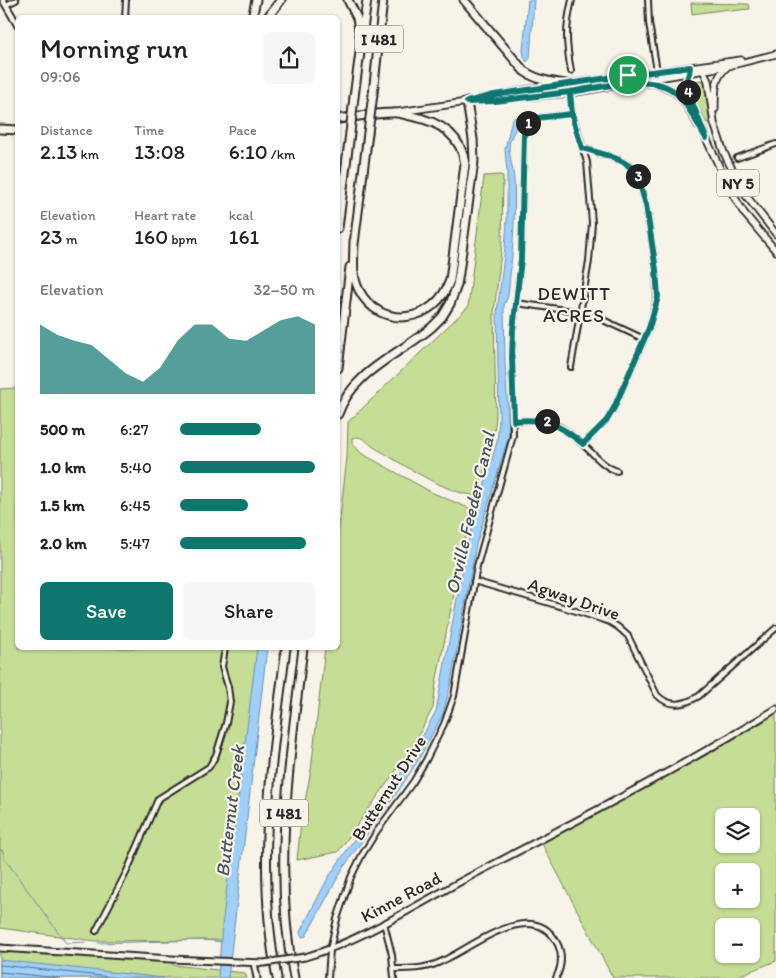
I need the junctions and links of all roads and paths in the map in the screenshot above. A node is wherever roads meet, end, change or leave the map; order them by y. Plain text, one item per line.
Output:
1 (16, 0) edge
2 (126, 0) edge
3 (256, 0) edge
4 (281, 0) edge
5 (348, 0) edge
6 (367, 0) edge
7 (383, 0) edge
8 (464, 0) edge
9 (572, 0) edge
10 (648, 0) edge
11 (4, 2) edge
12 (125, 15) edge
13 (253, 15) edge
14 (269, 15) edge
15 (15, 21) edge
16 (361, 45) junction
17 (776, 54) edge
18 (756, 58) junction
19 (728, 66) junction
20 (702, 68) junction
21 (690, 70) junction
22 (571, 71) dead end
23 (658, 71) junction
24 (635, 82) junction
25 (570, 84) junction
26 (570, 92) junction
27 (467, 102) junction
28 (394, 112) junction
29 (572, 114) junction
30 (340, 119) edge
31 (714, 123) junction
32 (0, 129) edge
33 (15, 130) edge
34 (706, 138) junction
35 (776, 144) edge
36 (582, 148) junction
37 (737, 158) dead end
38 (340, 205) edge
39 (776, 234) edge
40 (354, 241) junction
41 (776, 252) edge
42 (516, 303) junction
43 (580, 312) junction
44 (644, 339) junction
45 (340, 352) edge
46 (571, 367) dead end
47 (340, 408) edge
48 (514, 421) junction
49 (583, 444) junction
50 (617, 471) dead end
51 (474, 581) junction
52 (776, 628) edge
53 (225, 650) edge
54 (286, 650) edge
55 (303, 650) edge
56 (776, 709) edge
57 (384, 923) junction
58 (96, 931) dead end
59 (0, 948) edge
60 (330, 950) junction
61 (254, 963) junction
62 (393, 969) junction
63 (258, 978) edge
64 (276, 978) edge
65 (294, 978) edge
66 (328, 978) edge
67 (394, 978) edge
68 (556, 978) edge

1 - 11 street
2 - 12 street
3 - 13 highway
4 - 14 highway
5 - 16 highway
6 - 16 highway, I 481
7 - 40 highway, I 481, bridge
8 - 25 highway
9 - 22 street
10 - 23 street
11 - 15 street
16 - 38 highway, I 481, bridge
17 - 18 main road
18 - 19 main road
18 - 20 main road
19 - 20 main road
19 - 31 main road
20 - 21 main road, NY 5
20 - 31 main road, NY 5
21 - 23 main road, NY 5
21 - 24 main road
21 - 34 main road, NY 5
23 - 25 main road, NY 5
24 - 26 main road, NY 5
24 - 34 main road, NY 5
25 - 26 main road
25 - 27 main road, NY 5
26 - 27 main road, NY 5
26 - 29 street
27 - 28 main road, NY 5
27 - 47 highway
28 - 30 highway, NY 5
28 - 40 highway
29 - 36 street
29 - 42 street, Butternut Drive
31 - 39 main road, NY 5
32 - 33 highway
34 - 41 main road, NY 5
35 - 37 street
36 - 43 street
36 - 44 street
40 - 45 highway, I 481
42 - 43 street
42 - 48 street, Butternut Drive
43 - 44 street
43 - 46 street
44 - 49 street
48 - 49 street
48 - 51 street, Butternut Drive
49 - 50 street
51 - 52 street, Agway Drive
51 - 60 street, Butternut Drive
53 - 58 street
54 - 64 highway, I 481
55 - 65 highway, I 481
56 - 57 street, Kinne Road
57 - 60 street, Kinne Road
57 - 62 street
59 - 61 street, Kinne Road
60 - 61 street, Kinne Road, bridge
60 - 66 street, Butternut Drive
61 - 63 street
62 - 67 street
62 - 68 street

